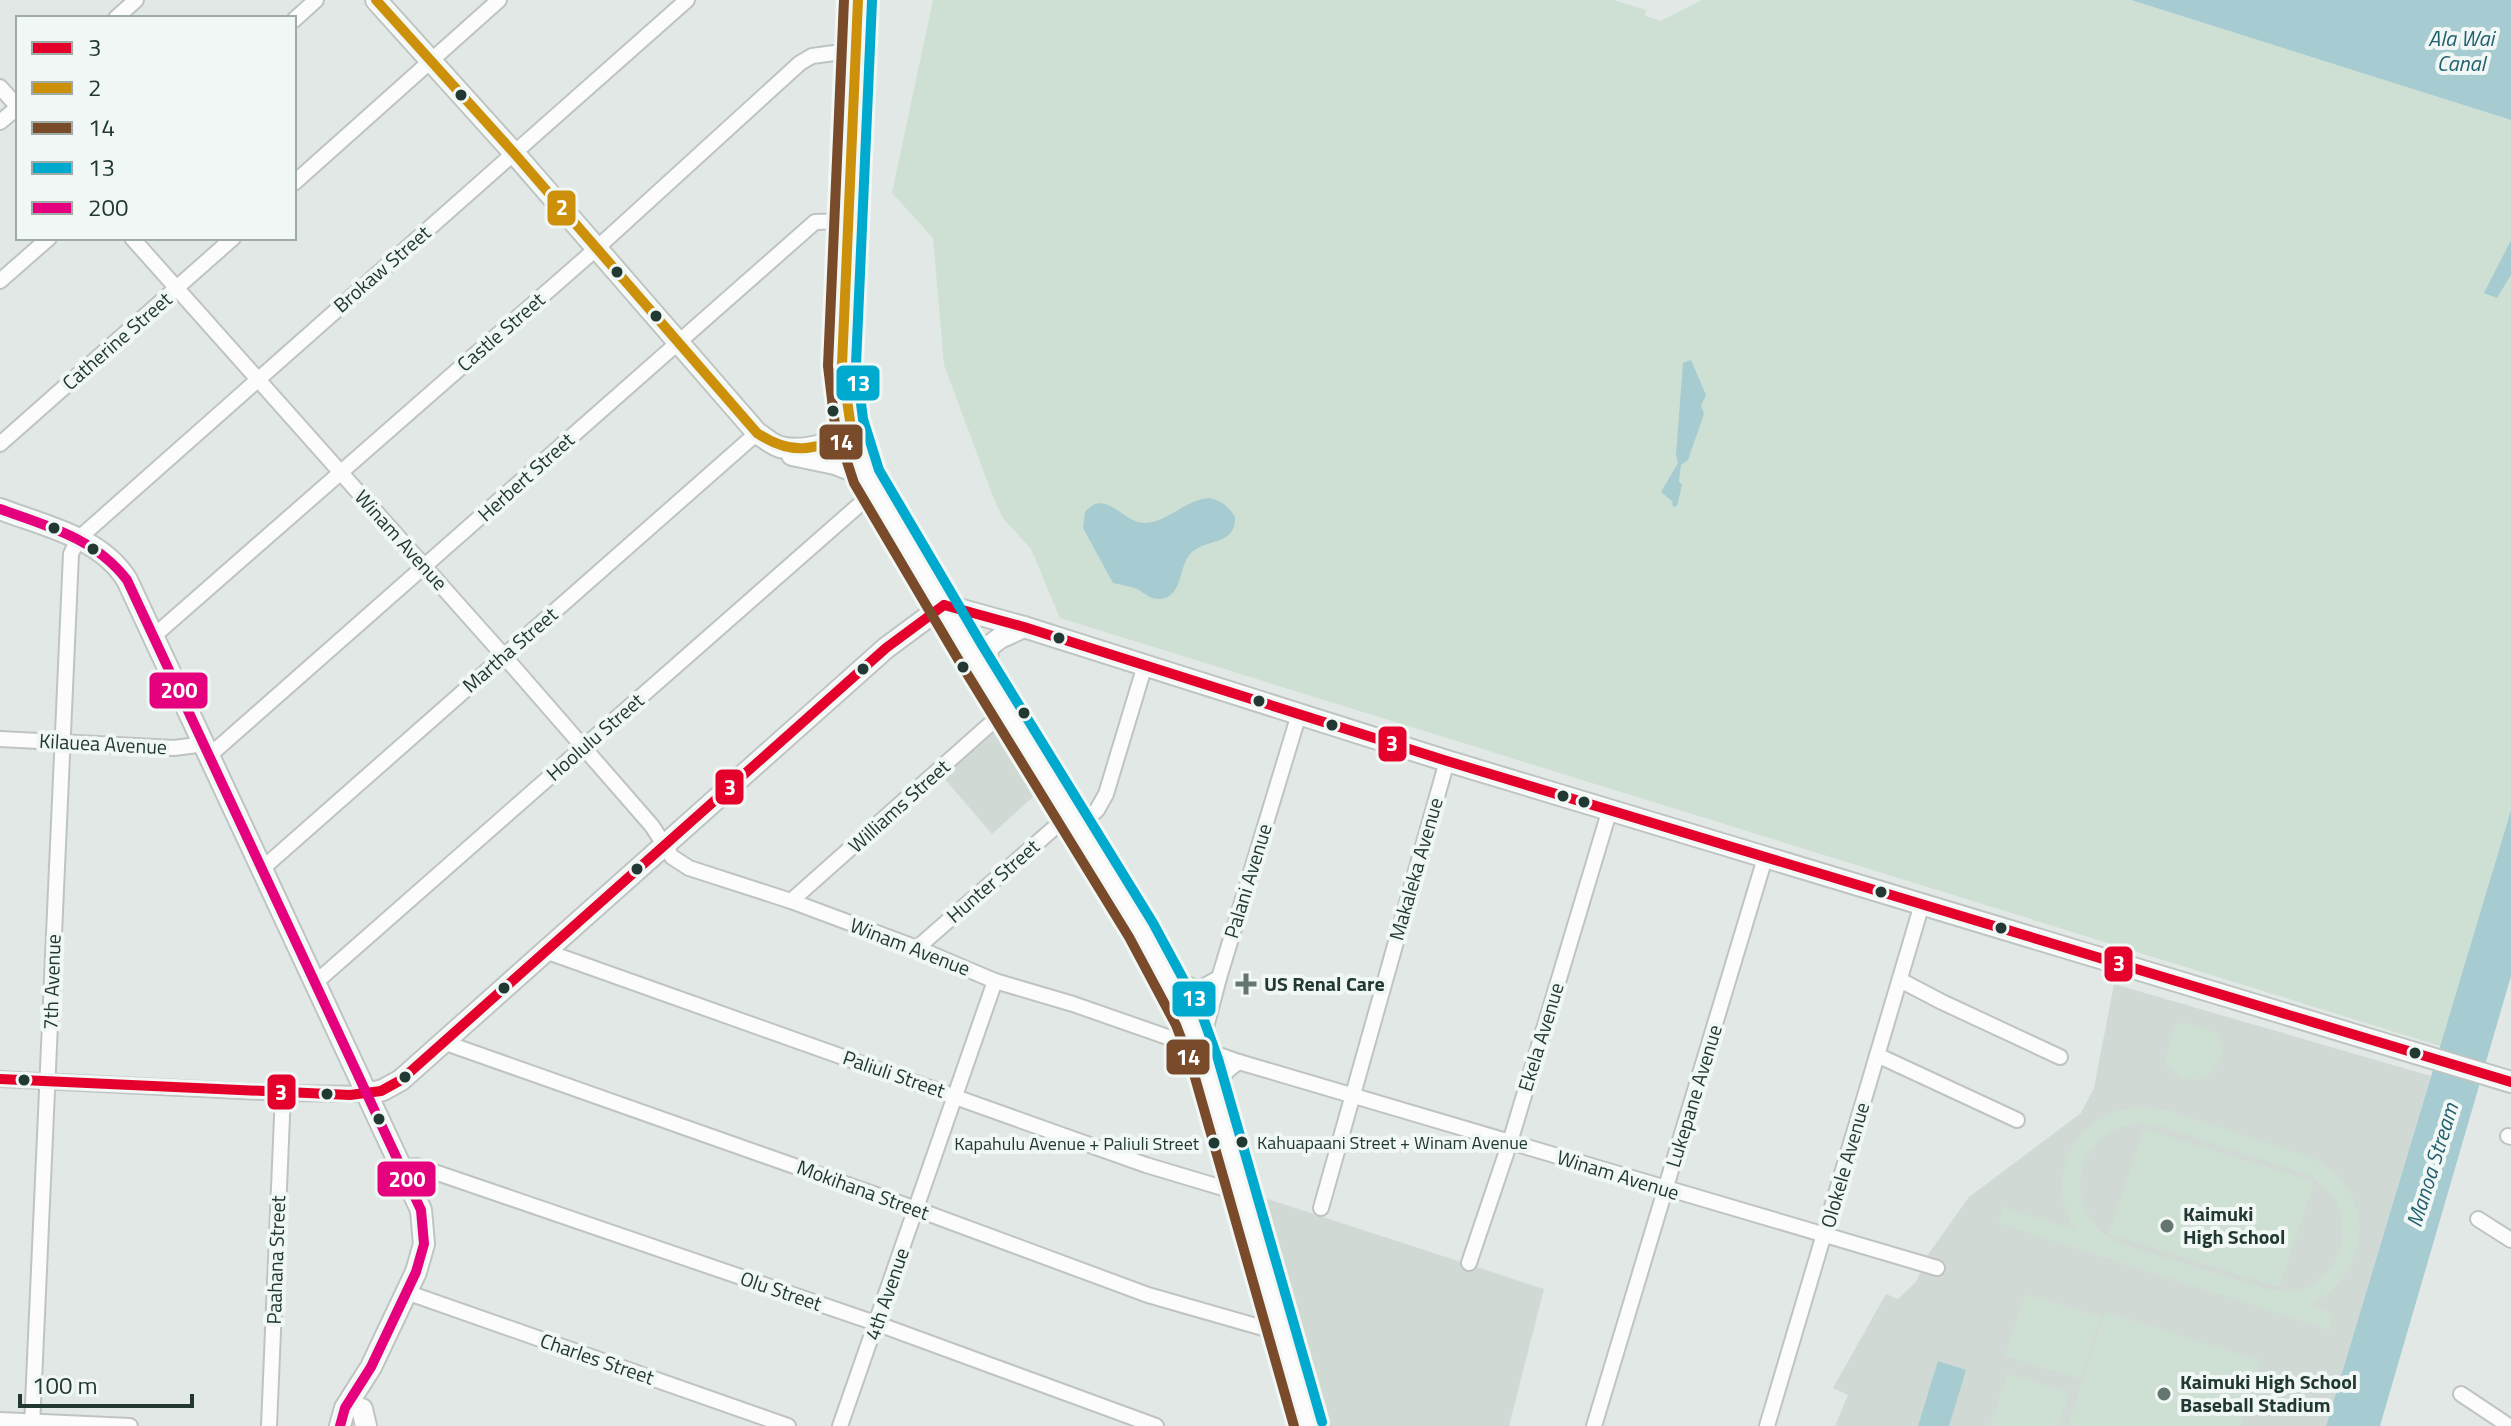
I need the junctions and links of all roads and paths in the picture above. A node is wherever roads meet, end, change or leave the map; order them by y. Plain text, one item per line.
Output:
1 (136, 0) edge
2 (316, 0) edge
3 (376, 0) edge
4 (499, 0) edge
5 (687, 0) edge
6 (854, 1) edge
7 (118, 16) edge
8 (296, 18) edge
9 (857, 50) junction
10 (430, 61) junction
11 (0, 87) edge
12 (16, 105) edge
13 (16, 109) edge
14 (0, 122) edge
15 (514, 153) junction
16 (296, 181) edge
17 (849, 221) junction
18 (47, 240) edge
19 (134, 240) edge
20 (231, 240) edge
21 (597, 248) junction
22 (0, 281) edge
23 (177, 288) junction
24 (678, 342) junction
25 (257, 378) junction
26 (757, 433) junction
27 (852, 435) junction
28 (0, 444) edge
29 (778, 447) junction
30 (341, 472) junction
31 (871, 484) junction
32 (0, 509) edge
33 (78, 539) junction
34 (424, 565) junction
35 (944, 605) junction
36 (1024, 627) junction
37 (155, 635) junction
38 (504, 656) junction
39 (1145, 665) junction
40 (986, 678) junction
41 (1006, 710) junction
42 (1299, 714) junction
43 (0, 739) edge
44 (63, 742) junction
45 (583, 748) junction
46 (208, 750) junction
47 (1447, 761) junction
48 (1610, 809) junction
49 (1074, 821) junction
50 (664, 845) junction
51 (1765, 858) junction
52 (263, 868) junction
53 (791, 901) junction
54 (1922, 904) junction
55 (917, 948) junction
56 (545, 951) junction
57 (1166, 975) junction
58 (1219, 978) junction
59 (1900, 980) junction
60 (995, 981) junction
61 (315, 983) junction
62 (443, 1042) junction
63 (1200, 1050) junction
64 (1877, 1055) junction
65 (2060, 1057) dead end
66 (1239, 1062) junction
67 (2505, 1078) edge
68 (0, 1079) edge
69 (48, 1081) junction
70 (283, 1093) junction
71 (367, 1094) junction
72 (956, 1096) junction
73 (1352, 1096) junction
74 (1220, 1118) junction
75 (2017, 1120) dead end
76 (1510, 1142) junction
77 (402, 1167) junction
78 (1666, 1190) junction
79 (1243, 1194) junction
80 (1321, 1208) dead end
81 (916, 1209) junction
82 (2478, 1219) dead end
83 (1824, 1237) junction
84 (2511, 1240) edge
85 (1469, 1263) dead end
86 (1937, 1268) dead end
87 (406, 1292) junction
88 (878, 1324) junction
89 (1284, 1334) junction
90 (371, 1367) junction
91 (2461, 1394) dead end
92 (364, 1418) edge
93 (0, 1420) edge
94 (32, 1424) edge
95 (130, 1426) edge
96 (269, 1426) edge
97 (340, 1426) edge
98 (347, 1426) edge
99 (788, 1426) edge
100 (840, 1426) edge
101 (1156, 1426) edge
102 (1309, 1426) edge
103 (1594, 1426) edge
104 (1767, 1426) edge
105 (2509, 1426) edge

1 - 7 street
2 - 8 street
3 - 10 street
4 - 10 street
5 - 15 street, Brokaw Street
6 - 9 street
9 - 17 street
9 - 21 street, Castle Street
10 - 15 street
10 - 16 street
11 - 12 street
13 - 14 street
15 - 21 street
15 - 25 street, Brokaw Street
17 - 24 street, Herbert Street
17 - 27 street
18 - 22 street
19 - 23 street, Winam Avenue
20 - 23 street, Catherine Street
21 - 24 street
21 - 30 street, Castle Street
23 - 25 street, Winam Avenue
23 - 28 street, Catherine Street
24 - 26 street
24 - 34 street, Herbert Street
25 - 30 street, Winam Avenue
25 - 33 street, Brokaw Street
26 - 29 street
26 - 38 street, Martha Street
27 - 29 street
27 - 31 street
29 - 31 street
30 - 34 street, Winam Avenue
30 - 37 street, Castle Street
31 - 35 street
31 - 45 street, Hoolulu Street
32 - 33 street
33 - 37 street
33 - 44 street, 7th Avenue
34 - 38 street, Winam Avenue
34 - 46 street, Herbert Street
35 - 36 street
35 - 40 street
35 - 50 street
36 - 39 street
36 - 40 street
37 - 46 street
38 - 45 street, Winam Avenue
38 - 52 street, Martha Street
39 - 42 street
39 - 49 street, Hunter Street
40 - 41 street
41 - 49 street
41 - 53 street, Williams Street
42 - 47 street
42 - 58 street, Palani Avenue
43 - 44 street, Kilauea Avenue
44 - 46 street, Kilauea Avenue
44 - 69 street, 7th Avenue
45 - 50 street, Winam Avenue
45 - 61 street, Hoolulu Street
46 - 52 street
47 - 48 street
47 - 73 street, Makaleka Avenue
48 - 51 street
48 - 76 street, Ekela Avenue
49 - 55 street, Hunter Street
49 - 57 street
50 - 53 street, Winam Avenue
50 - 56 street
51 - 54 street
51 - 78 street, Lukepane Avenue
52 - 61 street
53 - 55 street, Winam Avenue
54 - 59 street, Olokele Avenue
54 - 67 street
55 - 60 street, Winam Avenue
56 - 62 street
56 - 72 street, Paliuli Street
57 - 58 street
57 - 63 street
58 - 63 street, Palani Avenue
59 - 64 street, Olokele Avenue
59 - 65 street
60 - 63 street, Winam Avenue
60 - 72 street, 4th Avenue
61 - 71 street
62 - 71 street
62 - 81 street, Mokihana Street
63 - 66 street, Winam Avenue
63 - 74 street
64 - 75 street
64 - 83 street, Olokele Avenue
66 - 73 street, Winam Avenue
66 - 74 street
68 - 69 street
69 - 70 street
69 - 94 street, 7th Avenue
70 - 71 street
70 - 96 street, Paahana Street
71 - 77 street
72 - 79 street, Paliuli Street
72 - 81 street, 4th Avenue
73 - 76 street, Winam Avenue
73 - 80 street, Makaleka Avenue
74 - 79 street
76 - 78 street, Winam Avenue
76 - 85 street, Ekela Avenue
77 - 87 street
77 - 88 street, Olu Street
78 - 83 street, Winam Avenue
78 - 103 street, Lukepane Avenue
79 - 89 street
81 - 88 street, 4th Avenue
81 - 89 street, Mokihana Street
82 - 84 street
83 - 86 street, Winam Avenue
83 - 104 street, Olokele Avenue
87 - 90 street
87 - 99 street, Charles Street
88 - 100 street, 4th Avenue
88 - 101 street, Olu Street
89 - 102 street
90 - 92 street
90 - 97 street
91 - 105 street
92 - 98 street
93 - 94 street
94 - 95 street

